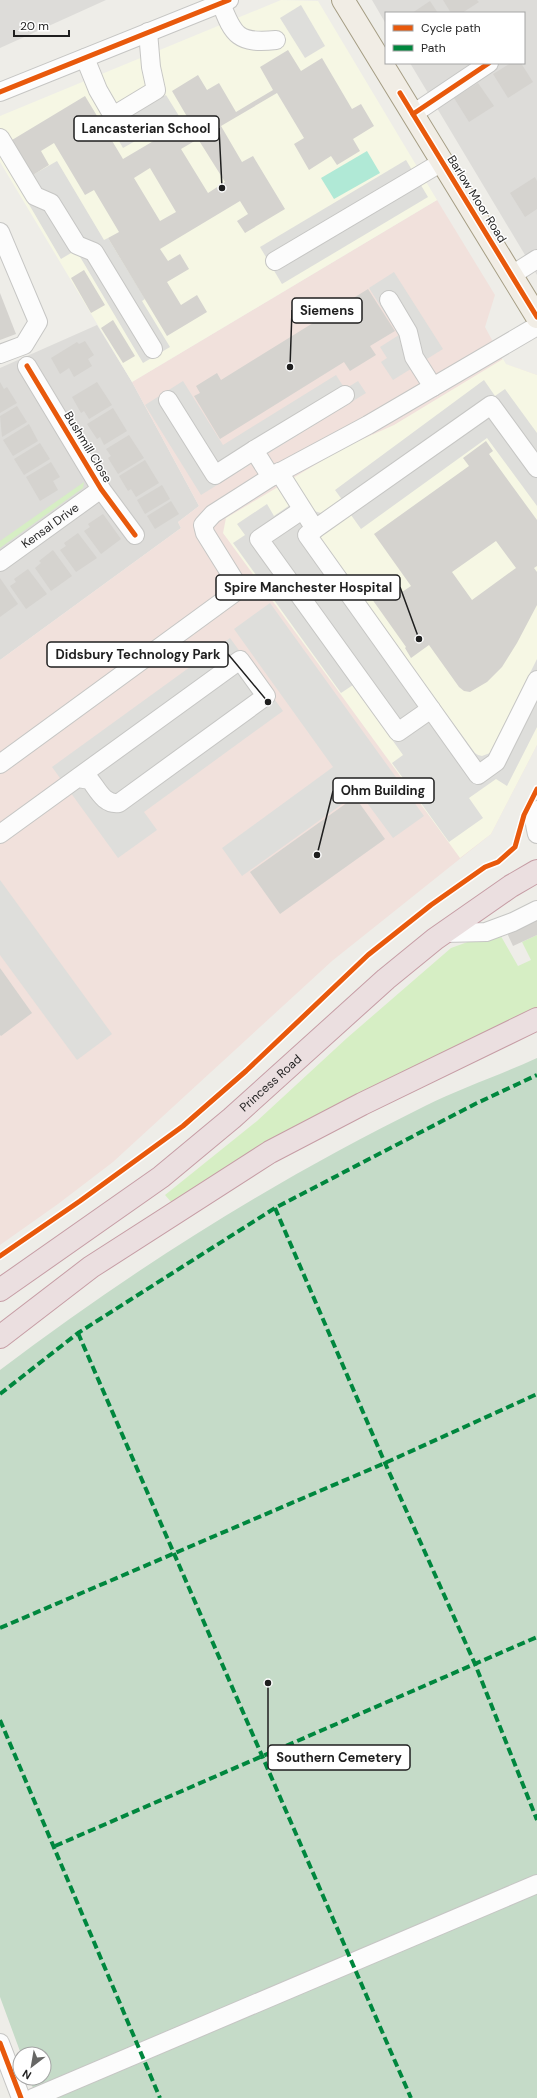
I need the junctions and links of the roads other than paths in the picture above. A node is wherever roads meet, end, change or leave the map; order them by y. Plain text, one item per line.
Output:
1 (344, 0) edge
2 (225, 2) edge
3 (148, 32) junction
4 (276, 40) dead end
5 (85, 58) junction
6 (488, 64) edge
7 (0, 92) edge
8 (413, 114) junction
9 (0, 138) edge
10 (442, 162) junction
11 (0, 232) edge
12 (537, 259) edge
13 (275, 261) dead end
14 (512, 275) junction
15 (389, 300) dead end
16 (537, 317) edge
17 (537, 326) edge
18 (153, 348) dead end
19 (0, 354) edge
20 (28, 366) dead end
21 (433, 387) junction
22 (345, 395) dead end
23 (168, 400) dead end
24 (254, 450) junction
25 (537, 468) edge
26 (275, 474) junction
27 (101, 489) junction
28 (302, 510) junction
29 (315, 529) junction
30 (135, 535) dead end
31 (0, 562) edge
32 (537, 680) edge
33 (431, 708) junction
34 (0, 764) edge
35 (78, 778) junction
36 (537, 810) edge
37 (0, 834) edge
38 (537, 834) edge
39 (537, 871) edge
40 (537, 910) edge
41 (444, 933) junction
42 (537, 1019) edge
43 (0, 1290) edge
44 (0, 1337) edge
45 (537, 1884) edge
46 (0, 2043) edge
47 (21, 2098) edge
48 (33, 2098) edge

1 - 8 main road, Barlow Moor Road
2 - 3 street
2 - 4 street
3 - 5 street
3 - 5 street
5 - 7 street
6 - 8 street
8 - 10 main road, Barlow Moor Road
9 - 18 street
10 - 13 street
10 - 14 main road, Barlow Moor Road
11 - 19 street
12 - 14 street
14 - 16 main road, Barlow Moor Road
15 - 21 street
17 - 21 street
20 - 27 street, Bushmill Close
21 - 26 street
22 - 24 street
23 - 24 street
24 - 26 street
25 - 29 street
26 - 28 street
26 - 34 street
27 - 30 street, Bushmill Close
27 - 31 street, Kensal Drive
28 - 29 street
28 - 33 street
29 - 33 street
32 - 33 street
35 - 35 street
35 - 37 street
36 - 38 street
39 - 41 highway, Princess Road
40 - 41 street
41 - 43 highway, Princess Road
42 - 44 highway
45 - 48 street
46 - 47 street

